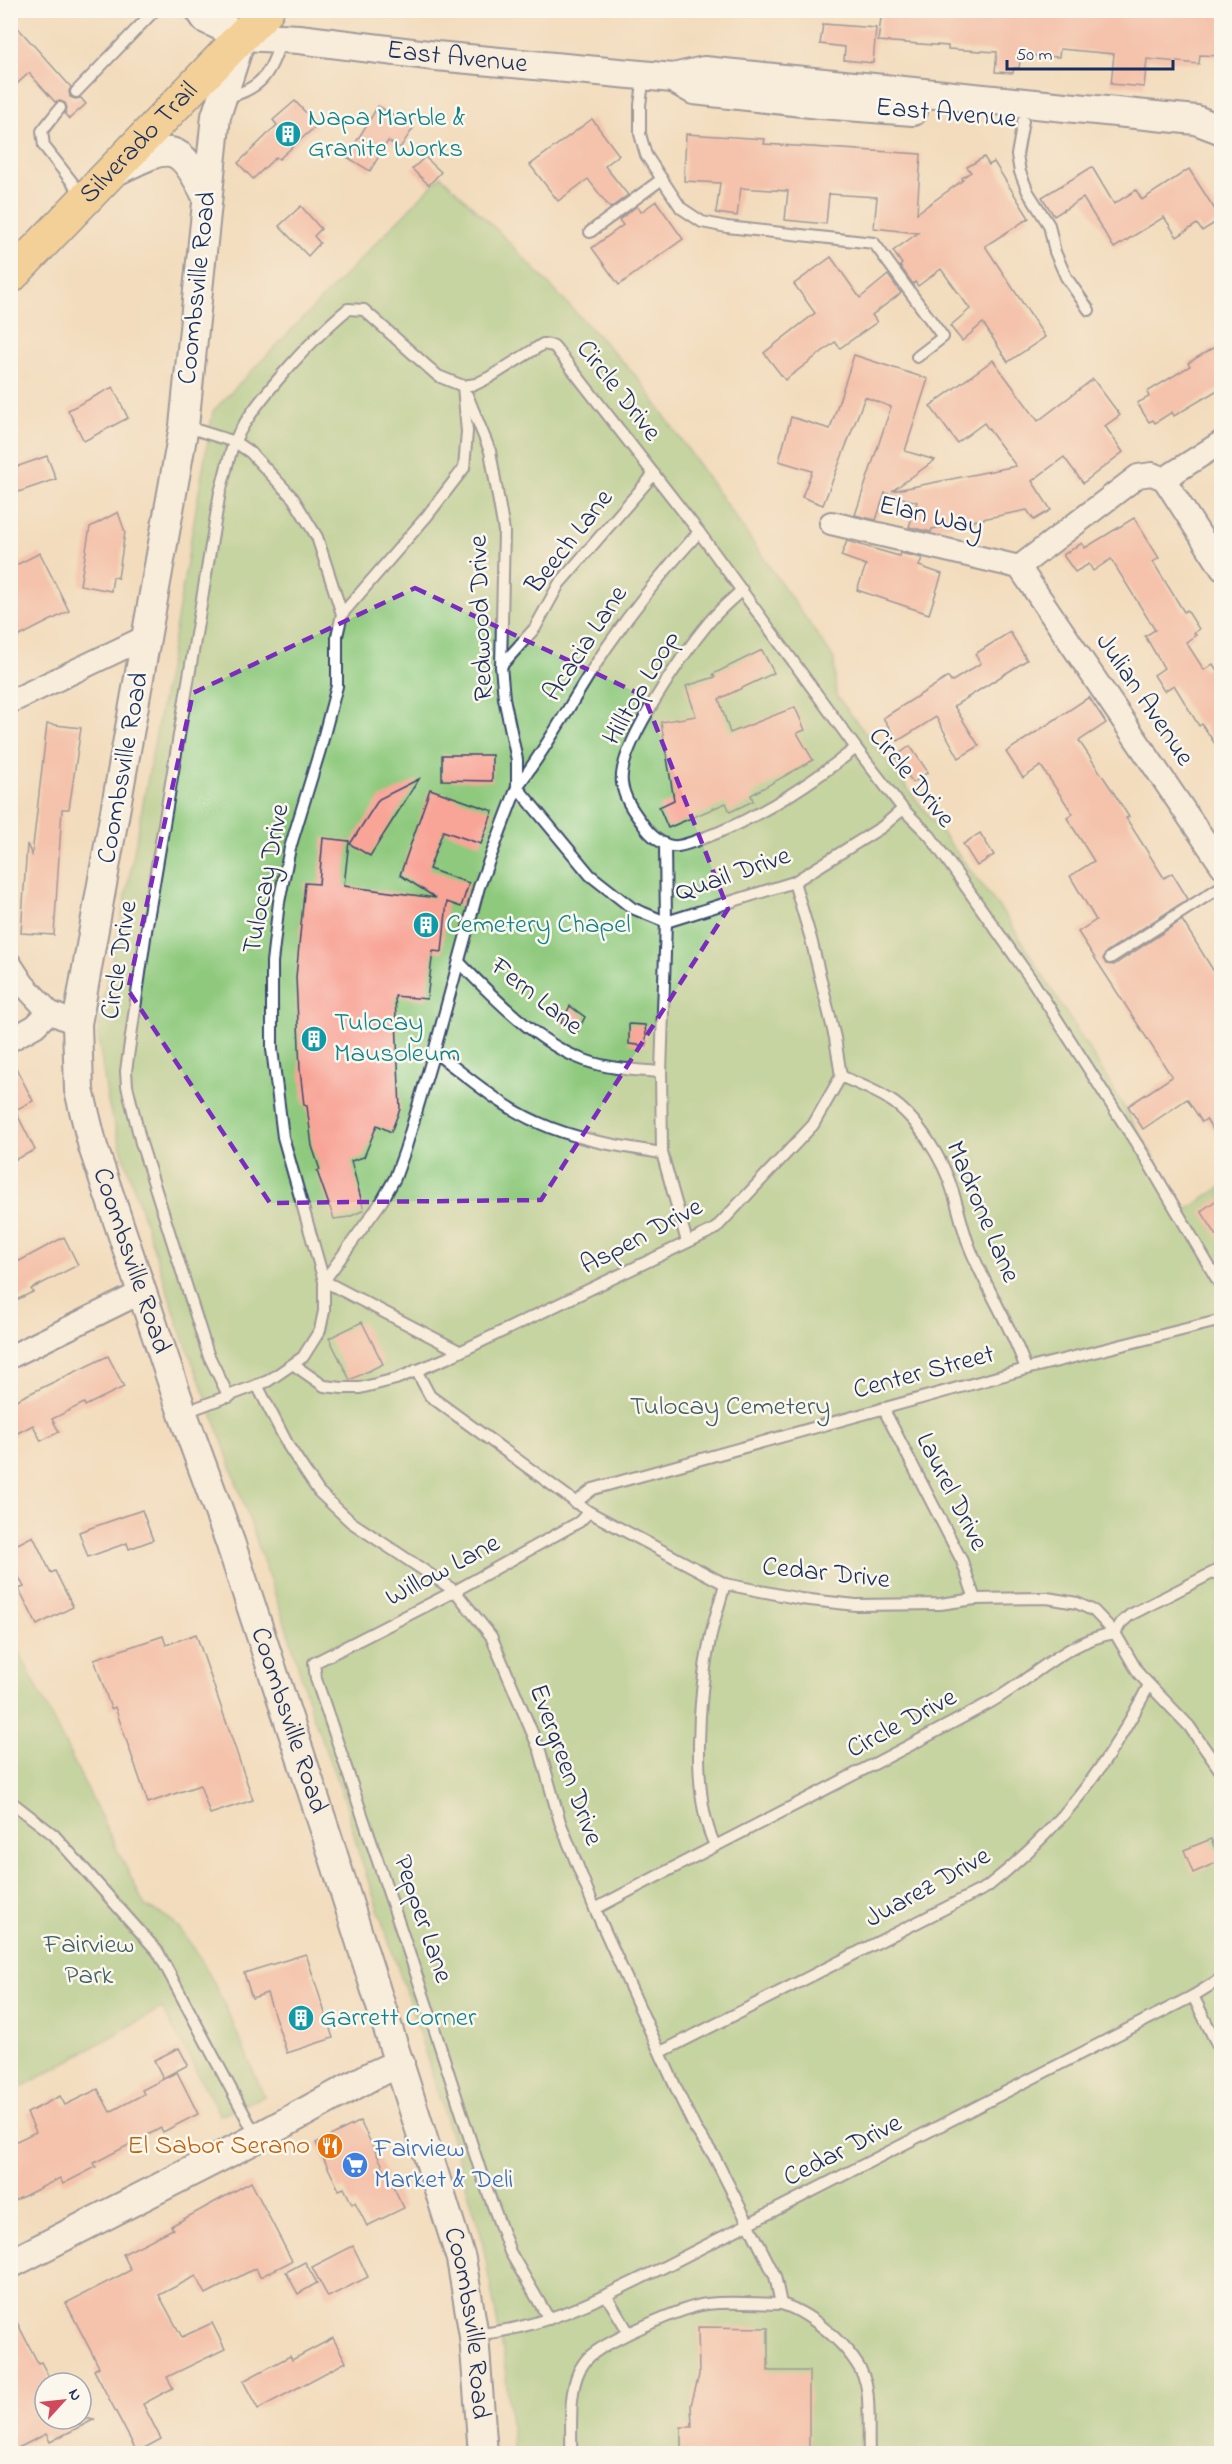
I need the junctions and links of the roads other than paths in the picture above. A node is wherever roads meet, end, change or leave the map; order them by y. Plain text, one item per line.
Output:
1 (154, 10) edge
2 (200, 10) edge
3 (275, 24) edge
4 (242, 36) junction
5 (644, 75) junction
6 (673, 78) junction
7 (76, 92) dead end
8 (222, 99) junction
9 (60, 108) dead end
10 (1023, 121) junction
11 (1221, 130) edge
12 (109, 175) junction
13 (662, 179) junction
14 (207, 197) junction
15 (86, 199) junction
16 (590, 232) dead end
17 (10, 277) edge
18 (1089, 310) dead end
19 (917, 357) dead end
20 (463, 386) junction
21 (184, 426) junction
22 (235, 442) junction
23 (1221, 442) edge
24 (654, 474) junction
25 (1164, 479) junction
26 (831, 523) dead end
27 (699, 532) junction
28 (1019, 567) junction
29 (1221, 569) edge
30 (742, 590) junction
31 (342, 614) junction
32 (148, 636) junction
33 (501, 666) junction
34 (10, 702) edge
35 (856, 748) junction
36 (517, 787) junction
37 (903, 809) junction
38 (665, 844) junction
39 (1221, 866) edge
40 (794, 882) junction
41 (1221, 886) edge
42 (666, 922) junction
43 (1110, 957) dead end
44 (459, 962) junction
45 (10, 964) edge
46 (49, 1012) junction
47 (77, 1024) junction
48 (10, 1040) edge
49 (434, 1052) junction
50 (661, 1072) junction
51 (841, 1076) junction
52 (662, 1153) junction
53 (687, 1242) junction
54 (324, 1281) junction
55 (1221, 1288) edge
56 (142, 1292) junction
57 (1221, 1320) edge
58 (459, 1351) junction
59 (10, 1357) edge
60 (294, 1365) junction
61 (1026, 1369) junction
62 (416, 1370) junction
63 (257, 1385) junction
64 (229, 1397) junction
65 (883, 1408) junction
66 (183, 1414) junction
67 (575, 1503) junction
68 (589, 1512) junction
69 (1221, 1568) edge
70 (724, 1584) junction
71 (454, 1591) junction
72 (975, 1599) junction
73 (1115, 1633) junction
74 (314, 1663) joint
75 (1149, 1685) junction
76 (1221, 1773) edge
77 (10, 1801) edge
78 (715, 1845) junction
79 (595, 1909) junction
80 (1221, 1978) edge
81 (1193, 1996) junction
82 (661, 2052) junction
83 (1221, 2054) edge
84 (400, 2063) junction
85 (257, 2138) junction
86 (749, 2224) junction
87 (10, 2264) edge
88 (606, 2295) junction
89 (781, 2304) junction
90 (549, 2319) junction
91 (629, 2333) junction
92 (474, 2336) junction
93 (483, 2454) edge
94 (571, 2454) edge
95 (869, 2454) edge

1 - 7 lane
2 - 4 street
3 - 4 main road, Silverado Trail
3 - 5 street, East Avenue
3 - 8 lane
4 - 8 street, Coombsville Road
4 - 12 main road, Silverado Trail
5 - 6 street, East Avenue
5 - 13 lane
6 - 10 street, East Avenue
6 - 11 street, East Avenue
8 - 14 street, Coombsville Road
9 - 15 lane
10 - 11 street, East Avenue
10 - 18 lane
12 - 14 street
12 - 15 main road, Silverado Trail
13 - 16 lane
13 - 19 lane
14 - 21 street, Coombsville Road
15 - 17 main road, Silverado Trail
20 - 22 lane, Circle Drive
20 - 24 lane, Circle Drive
20 - 31 lane
20 - 33 lane, Redwood Drive
21 - 22 lane
21 - 32 street, Coombsville Road
22 - 31 lane
22 - 64 lane, Circle Drive
23 - 25 street
24 - 27 lane, Circle Drive
24 - 33 lane, Beech Lane
25 - 28 street
25 - 29 street
26 - 28 street, Elan Way
27 - 30 lane, Circle Drive
27 - 36 lane, Acacia Lane
28 - 39 street, Julian Avenue
30 - 35 lane, Circle Drive
30 - 38 lane, Hilltop Loop
31 - 54 lane, Tulocay Drive
32 - 34 street
32 - 47 street, Coombsville Road
33 - 36 lane, Redwood Drive
35 - 37 lane, Circle Drive
35 - 38 lane
36 - 42 lane
36 - 44 lane, Redwood Drive
37 - 40 lane, Quail Drive
37 - 55 lane, Circle Drive
38 - 42 lane
40 - 42 lane, Quail Drive
40 - 51 lane
41 - 43 lane
42 - 50 lane
44 - 49 lane, Redwood Drive
44 - 50 lane, Fern Lane
45 - 46 street
46 - 47 street
46 - 48 street
47 - 56 street, Coombsville Road
49 - 52 lane
49 - 54 lane, Redwood Drive
50 - 52 lane
51 - 53 lane, Aspen Drive
51 - 61 lane, Madrone Lane
52 - 53 lane
53 - 58 lane, Aspen Drive
54 - 58 lane
54 - 60 lane, Tulocay Drive
56 - 59 street
56 - 66 street, Coombsville Road
57 - 61 lane, Center Street
58 - 62 lane, Aspen Drive
60 - 62 lane, Aspen Drive
60 - 63 lane, Tulocay Drive
61 - 65 lane, Center Street
62 - 67 lane, Cedar Drive
63 - 64 lane, Tulocay Drive
63 - 71 lane, Evergreen Drive
64 - 66 lane, Tulocay Drive
65 - 67 lane, Center Street
65 - 72 lane, Laurel Drive
66 - 84 street, Coombsville Road
67 - 68 lane, Cedar Drive
68 - 70 lane, Cedar Drive
68 - 71 lane, Willow Lane
69 - 73 lane
70 - 72 lane, Cedar Drive
70 - 78 lane
71 - 74 lane, Willow Lane
71 - 79 lane, Evergreen Drive
72 - 73 lane, Cedar Drive
73 - 75 lane, Cedar Drive
73 - 78 lane, Circle Drive
74 - 90 lane, Pepper Lane
75 - 76 lane, Cedar Drive
75 - 82 lane, Juarez Drive
77 - 85 lane
78 - 79 lane, Circle Drive
79 - 82 lane, Evergreen Drive
80 - 81 lane, Cedar Drive
81 - 83 lane
81 - 86 lane, Cedar Drive
82 - 86 lane, Evergreen Drive
84 - 85 street
84 - 92 street, Coombsville Road
85 - 87 street
86 - 88 lane, Cedar Drive
86 - 89 lane, Evergreen Drive
88 - 90 lane, Cedar Drive
88 - 91 lane
89 - 91 lane
89 - 95 lane
90 - 92 lane, Cedar Drive
91 - 94 lane
92 - 93 street, Coombsville Road

